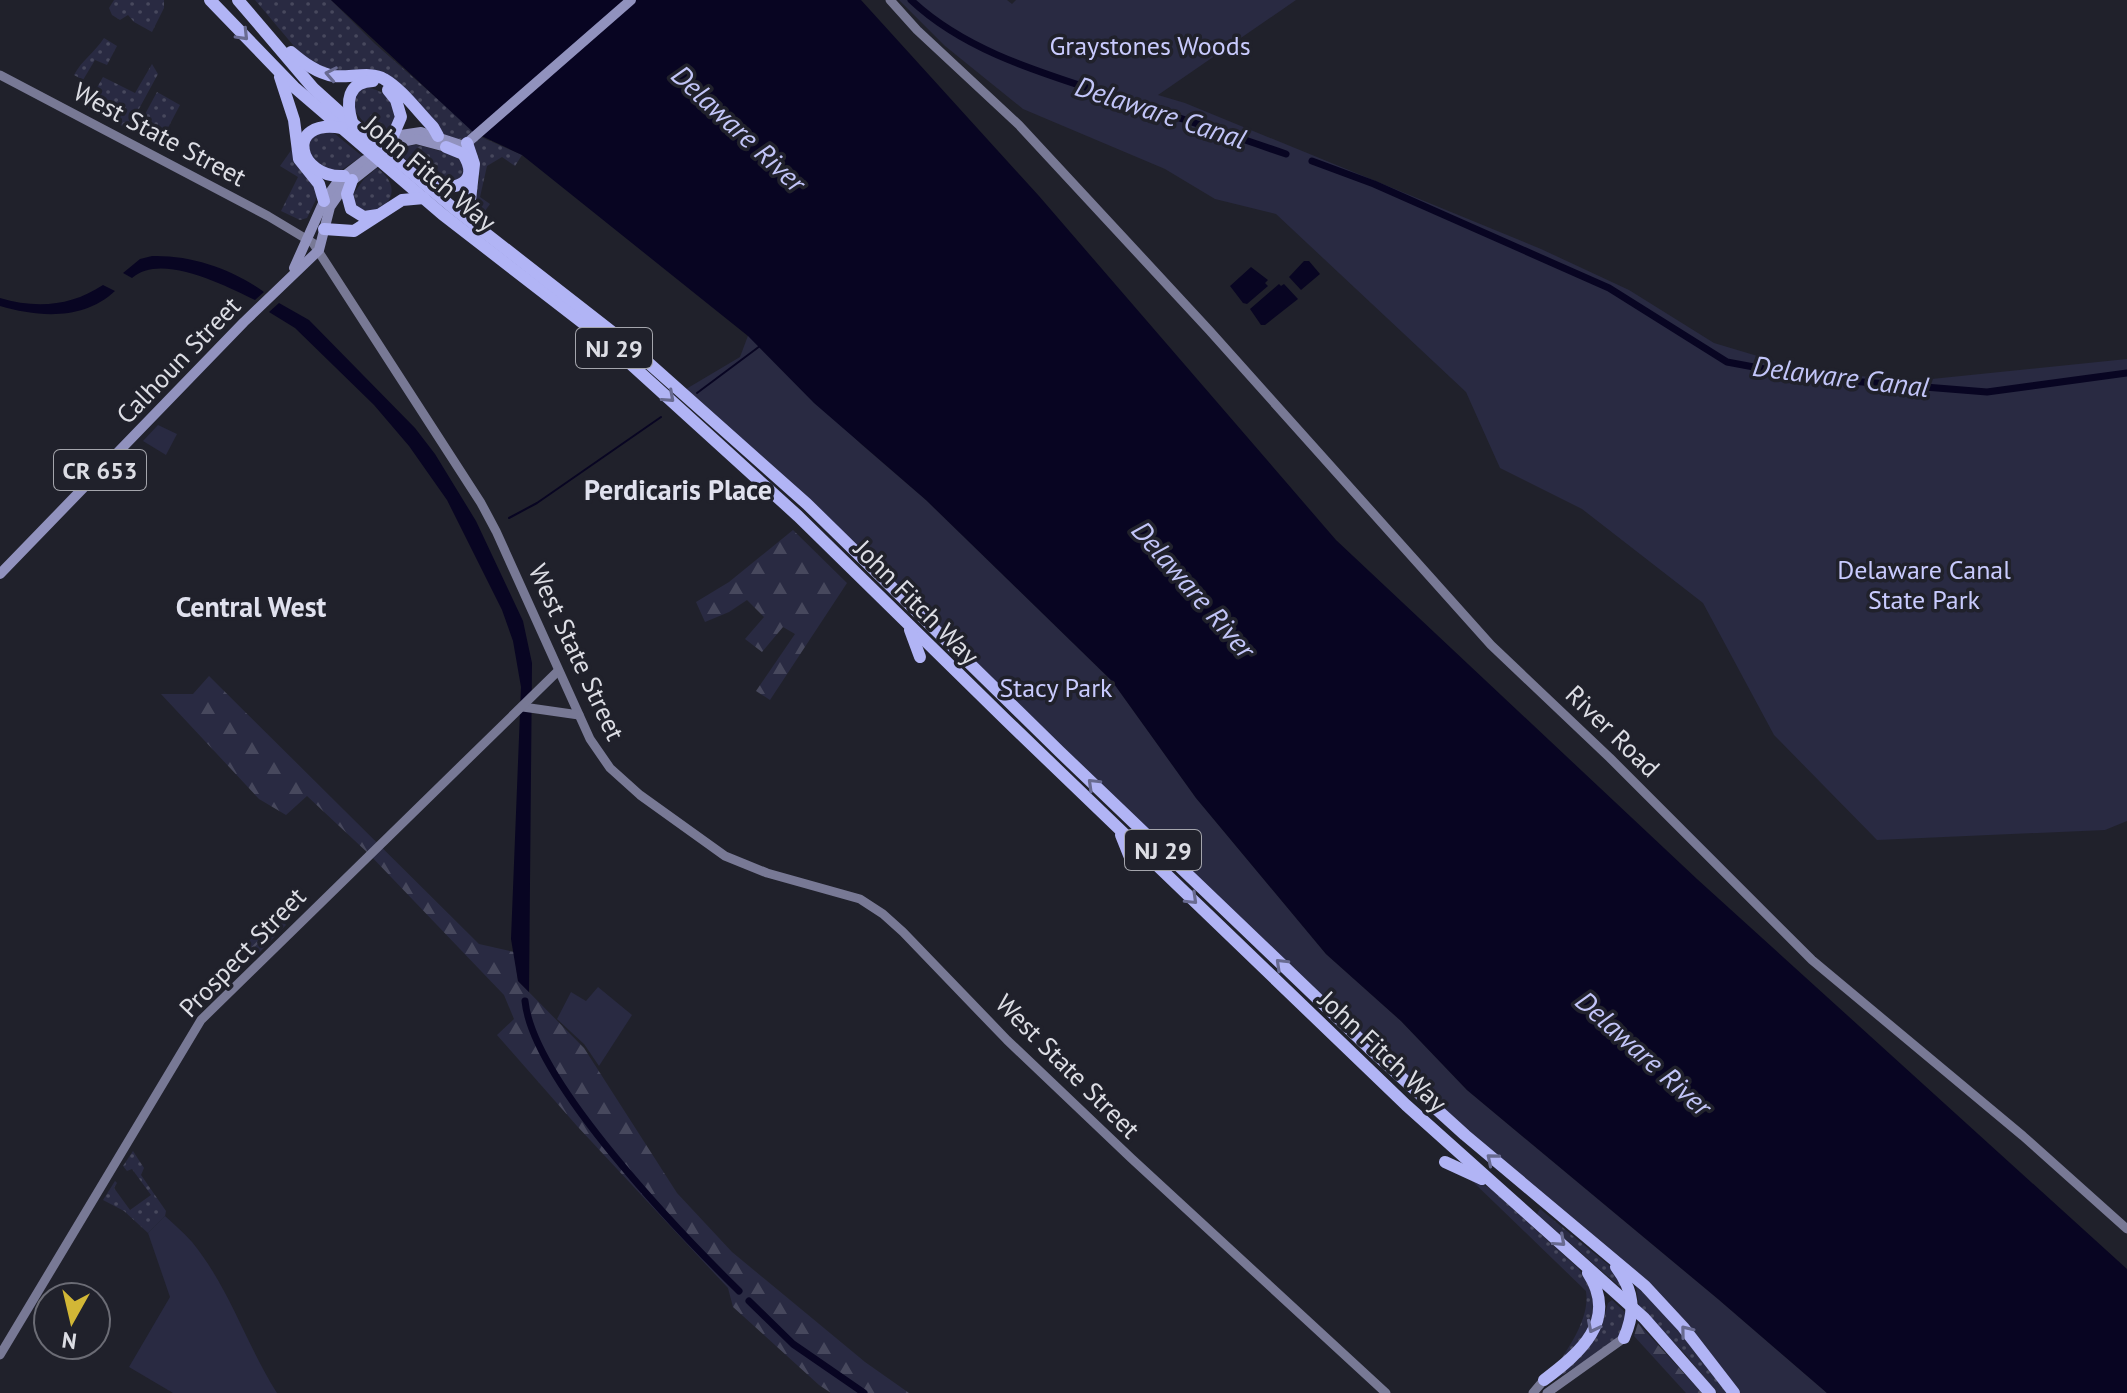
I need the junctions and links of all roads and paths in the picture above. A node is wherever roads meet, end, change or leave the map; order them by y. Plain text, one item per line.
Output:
1 (210, 0) edge
2 (238, 0) edge
3 (631, 0) edge
4 (890, 0) edge
5 (268, 34) junction
6 (277, 70) junction
7 (0, 75) edge
8 (347, 125) junction
9 (393, 141) junction
10 (442, 142) junction
11 (467, 142) junction
12 (391, 171) junction
13 (348, 178) junction
14 (426, 185) junction
15 (424, 198) junction
16 (324, 201) junction
17 (391, 206) junction
18 (378, 215) junction
19 (476, 225) junction
20 (324, 229) junction
21 (307, 238) junction
22 (319, 250) junction
23 (287, 280) junction
24 (0, 574) edge
25 (907, 624) junction
26 (920, 657) dead end
27 (558, 671) junction
28 (521, 708) junction
29 (579, 715) junction
30 (1115, 826) junction
31 (1131, 860) dead end
32 (1445, 1162) dead end
33 (1497, 1185) junction
34 (1565, 1218) junction
35 (2127, 1229) edge
36 (1580, 1260) junction
37 (1624, 1338) joint
38 (0, 1355) edge
39 (1545, 1387) edge
40 (1386, 1393) edge
41 (1533, 1393) edge
42 (1710, 1393) edge
43 (1734, 1393) edge

1 -> 6 highway, John Fitch Way / NJ 29
2 - 5 highway, John Fitch Way / NJ 29
3 - 11 main road
4 - 35 street, River Road
5 - 8 highway, John Fitch Way / NJ 29
10 -> 5 highway
6 - 8 highway, John Fitch Way / NJ 29
6 - 16 highway
7 - 21 street, West State Street
8 - 9 highway
8 - 12 highway, John Fitch Way / NJ 29
8 - 13 highway
8 - 14 highway, John Fitch Way / NJ 29
9 - 10 main road
9 - 13 main road, Calhoun Street
10 - 11 main road
10 - 14 highway
11 - 19 highway
12 - 15 highway, John Fitch Way / NJ 29
12 - 17 highway
13 - 16 main road, Calhoun Street
13 - 18 highway
13 - 20 main road, Calhoun Street
14 - 19 highway, John Fitch Way / NJ 29
15 - 17 highway
15 -> 25 highway, John Fitch Way / NJ 29
16 - 21 main road, Calhoun Street
17 - 18 highway
18 - 20 highway
34 -> 19 highway, John Fitch Way / NJ 29
20 - 22 main road, Calhoun Street
21 - 22 street, West State Street
21 - 23 main road, Calhoun Street
22 - 23 main road, Calhoun Street
22 - 27 street, West State Street
23 - 24 main road, Calhoun Street / CR 653
25 - 26 highway
25 - 30 highway, John Fitch Way / NJ 29
27 - 28 street, Prospect Street
27 - 29 street, West State Street
28 - 29 street
28 - 38 street, Prospect Street
29 - 40 street, West State Street
30 - 31 highway
30 -> 33 highway, John Fitch Way / NJ 29
32 - 33 highway
33 -> 36 highway, John Fitch Way / NJ 29
34 - 37 highway
43 -> 34 highway, John Fitch Way / NJ 29
36 -> 39 highway
36 - 42 highway, John Fitch Way / NJ 29
37 - 39 street
39 - 41 street

